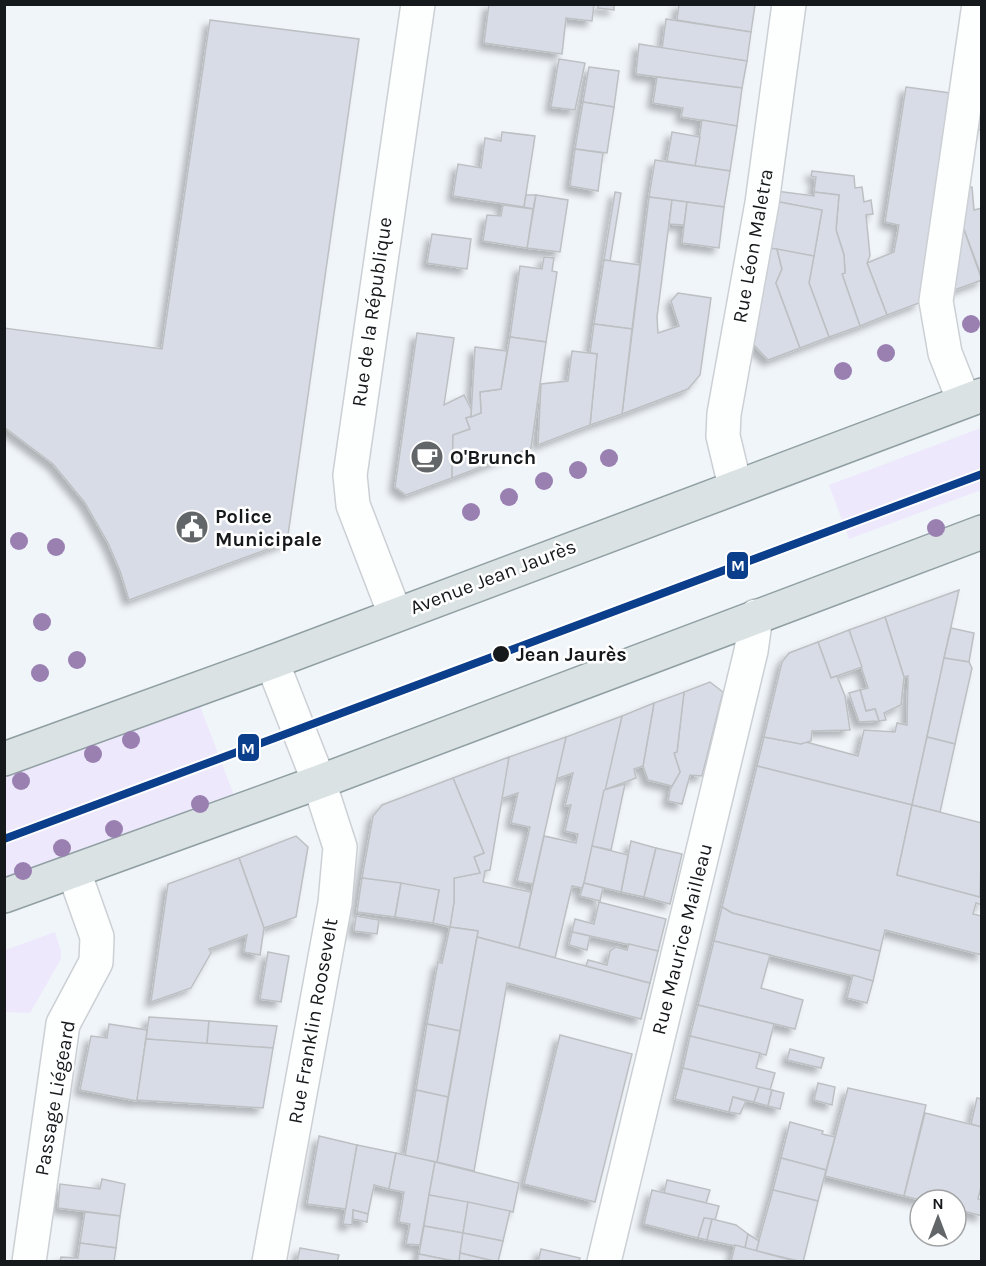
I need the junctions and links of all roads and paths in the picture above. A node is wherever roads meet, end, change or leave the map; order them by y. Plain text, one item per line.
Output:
1 (418, 4) edge
2 (789, 4) edge
3 (979, 4) edge
4 (973, 398) edge
5 (735, 486) junction
6 (981, 532) edge
7 (395, 614) junction
8 (756, 616) junction
9 (272, 662) junction
10 (4, 759) edge
11 (319, 782) junction
12 (74, 872) junction
13 (4, 896) edge
14 (29, 1262) edge
15 (269, 1262) edge
16 (604, 1262) edge

1 - 7 street, Rue de la République
2 - 5 street, Rue Léon Maletra
3 - 4 street
4 - 5 main road, Avenue Jean Jaurès
5 - 7 main road, Avenue Jean Jaurès
6 - 8 main road
7 - 9 main road, Avenue Jean Jaurès
8 - 11 main road
8 - 16 street, Rue Maurice Mailleau
9 - 10 main road, Avenue Jean Jaurès
9 - 11 street, Rue Franklin Roosevelt
11 - 12 main road
11 - 15 street, Rue Franklin Roosevelt
12 - 13 main road
12 - 14 street, Passage Liégeard

